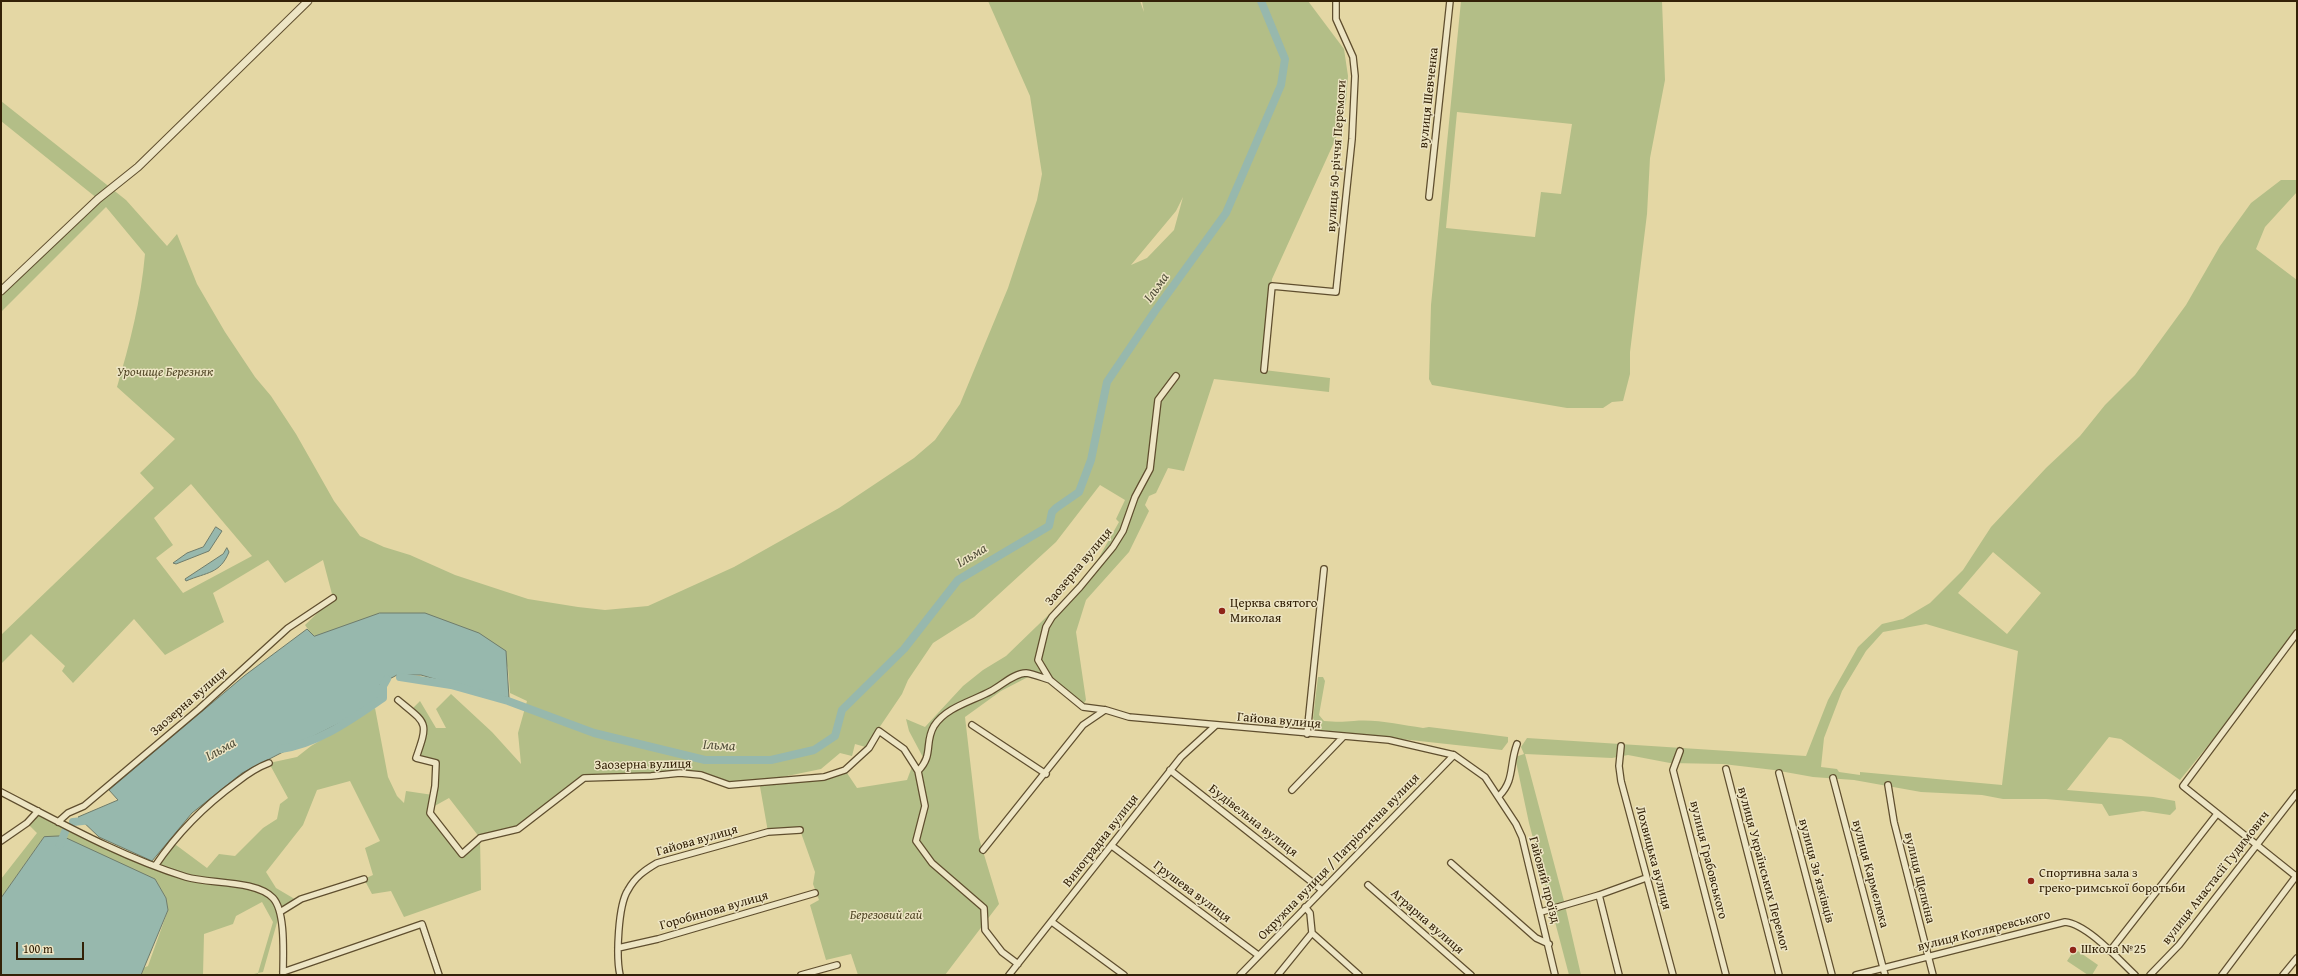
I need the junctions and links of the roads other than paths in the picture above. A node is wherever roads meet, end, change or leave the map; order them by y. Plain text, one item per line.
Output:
1 (308, 1) edge
2 (1336, 1) edge
3 (1450, 1) edge
4 (1429, 197) dead end
5 (1, 291) edge
6 (1264, 370) dead end
7 (1176, 376) dead end
8 (1324, 569) dead end
9 (333, 598) dead end
10 (2297, 634) edge
11 (1050, 680) junction
12 (398, 700) dead end
13 (1106, 710) junction
14 (972, 725) dead end
15 (1215, 726) junction
16 (1307, 734) junction
17 (1343, 737) junction
18 (1517, 744) dead end
19 (1621, 746) dead end
20 (1680, 751) dead end
21 (1454, 755) junction
22 (269, 763) dead end
23 (1726, 769) dead end
24 (1170, 770) junction
25 (918, 771) junction
26 (1778, 772) dead end
27 (1046, 774) junction
28 (1833, 778) dead end
29 (1888, 785) dead end
30 (1292, 790) dead end
31 (1, 792) edge
32 (2297, 793) edge
33 (1499, 796) junction
34 (38, 811) junction
35 (2217, 814) junction
36 (58, 822) junction
37 (800, 830) dead end
38 (1, 841) edge
39 (2256, 845) junction
40 (1112, 846) junction
41 (983, 850) dead end
42 (1451, 863) dead end
43 (155, 866) junction
44 (2297, 876) edge
45 (1646, 878) junction
46 (364, 879) dead end
47 (1368, 885) dead end
48 (1322, 890) junction
49 (815, 893) dead end
50 (1599, 895) junction
51 (1305, 907) junction
52 (280, 912) junction
53 (1541, 912) junction
54 (1052, 922) junction
55 (1312, 933) junction
56 (1549, 944) junction
57 (618, 948) junction
58 (2110, 951) junction
59 (1258, 955) junction
60 (1928, 956) junction
61 (2297, 958) edge
62 (1018, 964) junction
63 (837, 965) dead end
64 (1883, 968) junction
65 (283, 973) edge
66 (439, 975) edge
67 (620, 975) edge
68 (801, 975) edge
69 (1009, 975) edge
70 (1124, 975) edge
71 (1240, 975) edge
72 (1278, 975) edge
73 (1359, 975) edge
74 (1471, 975) edge
75 (1555, 975) edge
76 (1619, 975) edge
77 (1673, 975) edge
78 (1726, 975) edge
79 (1779, 975) edge
80 (1832, 975) edge
81 (1856, 975) edge
82 (1885, 975) edge
83 (1933, 975) edge
84 (2135, 975) edge
85 (2150, 975) edge
86 (2222, 975) edge
87 (2283, 975) edge

1 - 5 street
2 - 6 street, вулиця 50-річчя Перемоги
3 - 4 street, вулиця Шевченка
7 - 11 street, Заозерна вулиця
8 - 16 street
9 - 36 street, Заозерна вулиця
10 - 35 street
11 - 13 street, Гайова вулиця
11 - 25 street
12 - 25 street, Заозерна вулиця
13 - 15 street, Гайова вулиця
13 - 27 street
14 - 27 street
15 - 16 street, Гайова вулиця
15 - 24 street, Виноградна вулиця
16 - 17 street, Гайова вулиця
17 - 21 street, Гайова вулиця
17 - 30 street
18 - 33 street
19 - 45 street, Лохвицька вулиця
20 - 78 street, вулиця Грабовського
21 - 33 street, Гайова вулиця
21 - 48 street, Окружна вулиця / Патріотична вулиця
22 - 43 street
23 - 79 street, вулиця Українських Перемог
24 - 40 street, Виноградна вулиця
24 - 48 street, Будівельна вулиця
25 - 62 street
26 - 80 street, вулиця Звʼязківців
27 - 41 street
28 - 64 street, вулиця Кармелюка
29 - 60 street, вулиця Щепкіна
31 - 34 street
32 - 39 street, вулиця Анастасії Гудимович
33 - 53 street, Гайовий проїзд
34 - 36 street
34 - 38 street
35 - 39 street
35 - 58 street
36 - 43 street
37 - 57 street, Гайова вулиця
39 - 44 street
39 - 85 street, вулиця Анастасії Гудимович
40 - 54 street, Виноградна вулиця
40 - 59 street, Грушева вулиця
42 - 56 street
43 - 52 street
44 - 86 street
45 - 50 street
45 - 77 street, Лохвицька вулиця
46 - 52 street
47 - 74 street, Аграрна вулиця
48 - 51 street, Окружна вулиця / Патріотична вулиця
49 - 57 street, Горобинова вулиця
50 - 53 street
50 - 76 street
51 - 55 street
51 - 59 street, Окружна вулиця / Патріотична вулиця
52 - 65 street
53 - 56 street, Гайовий проїзд
54 - 62 street, Виноградна вулиця
54 - 70 street
55 - 72 street
55 - 73 street
56 - 75 street, Гайовий проїзд
57 - 67 street
58 - 60 street, вулиця Котляревського
58 - 84 street, вулиця Котляревського
59 - 71 street, Окружна вулиця / Патріотична вулиця
60 - 64 street, вулиця Котляревського
60 - 83 street, вулиця Щепкіна
61 - 87 street
62 - 69 street, Виноградна вулиця
63 - 68 street
64 - 81 street, вулиця Котляревського
64 - 82 street, вулиця Кармелюка
65 - 66 street

